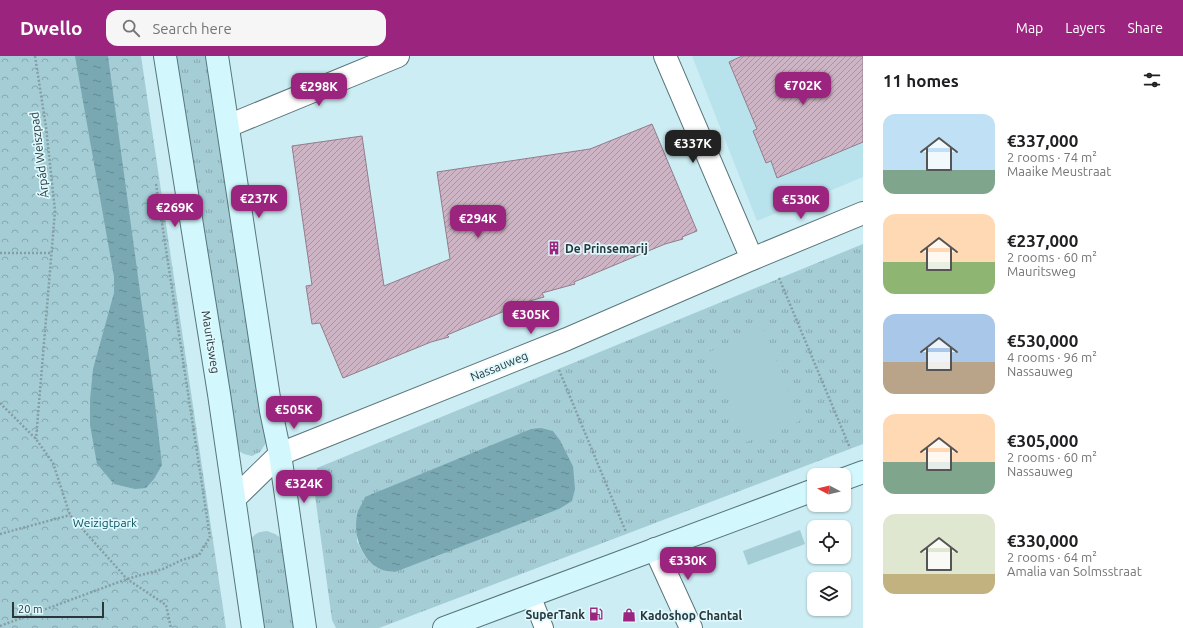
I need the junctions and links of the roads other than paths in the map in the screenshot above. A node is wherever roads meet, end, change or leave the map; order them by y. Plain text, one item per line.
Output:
1 (165, 56) edge
2 (217, 56) edge
3 (398, 56) edge
4 (665, 56) edge
5 (228, 126) junction
6 (863, 213) edge
7 (761, 255) junction
8 (280, 454) junction
9 (807, 493) edge
10 (235, 498) junction
11 (645, 552) junction
12 (531, 595) junction
13 (253, 628) edge
14 (305, 628) edge
15 (444, 628) edge
16 (544, 628) edge
17 (691, 628) edge

1 - 10 street, Mauritsweg
2 - 5 street
3 - 5 street
4 - 7 street
5 - 8 street
6 - 7 street, Nassauweg
7 - 8 street, Nassauweg
8 - 10 street, Nassauweg
8 - 14 street
9 - 11 street
10 - 13 street, Mauritsweg
11 - 12 street
11 - 17 street
12 - 15 street
12 - 16 lane

